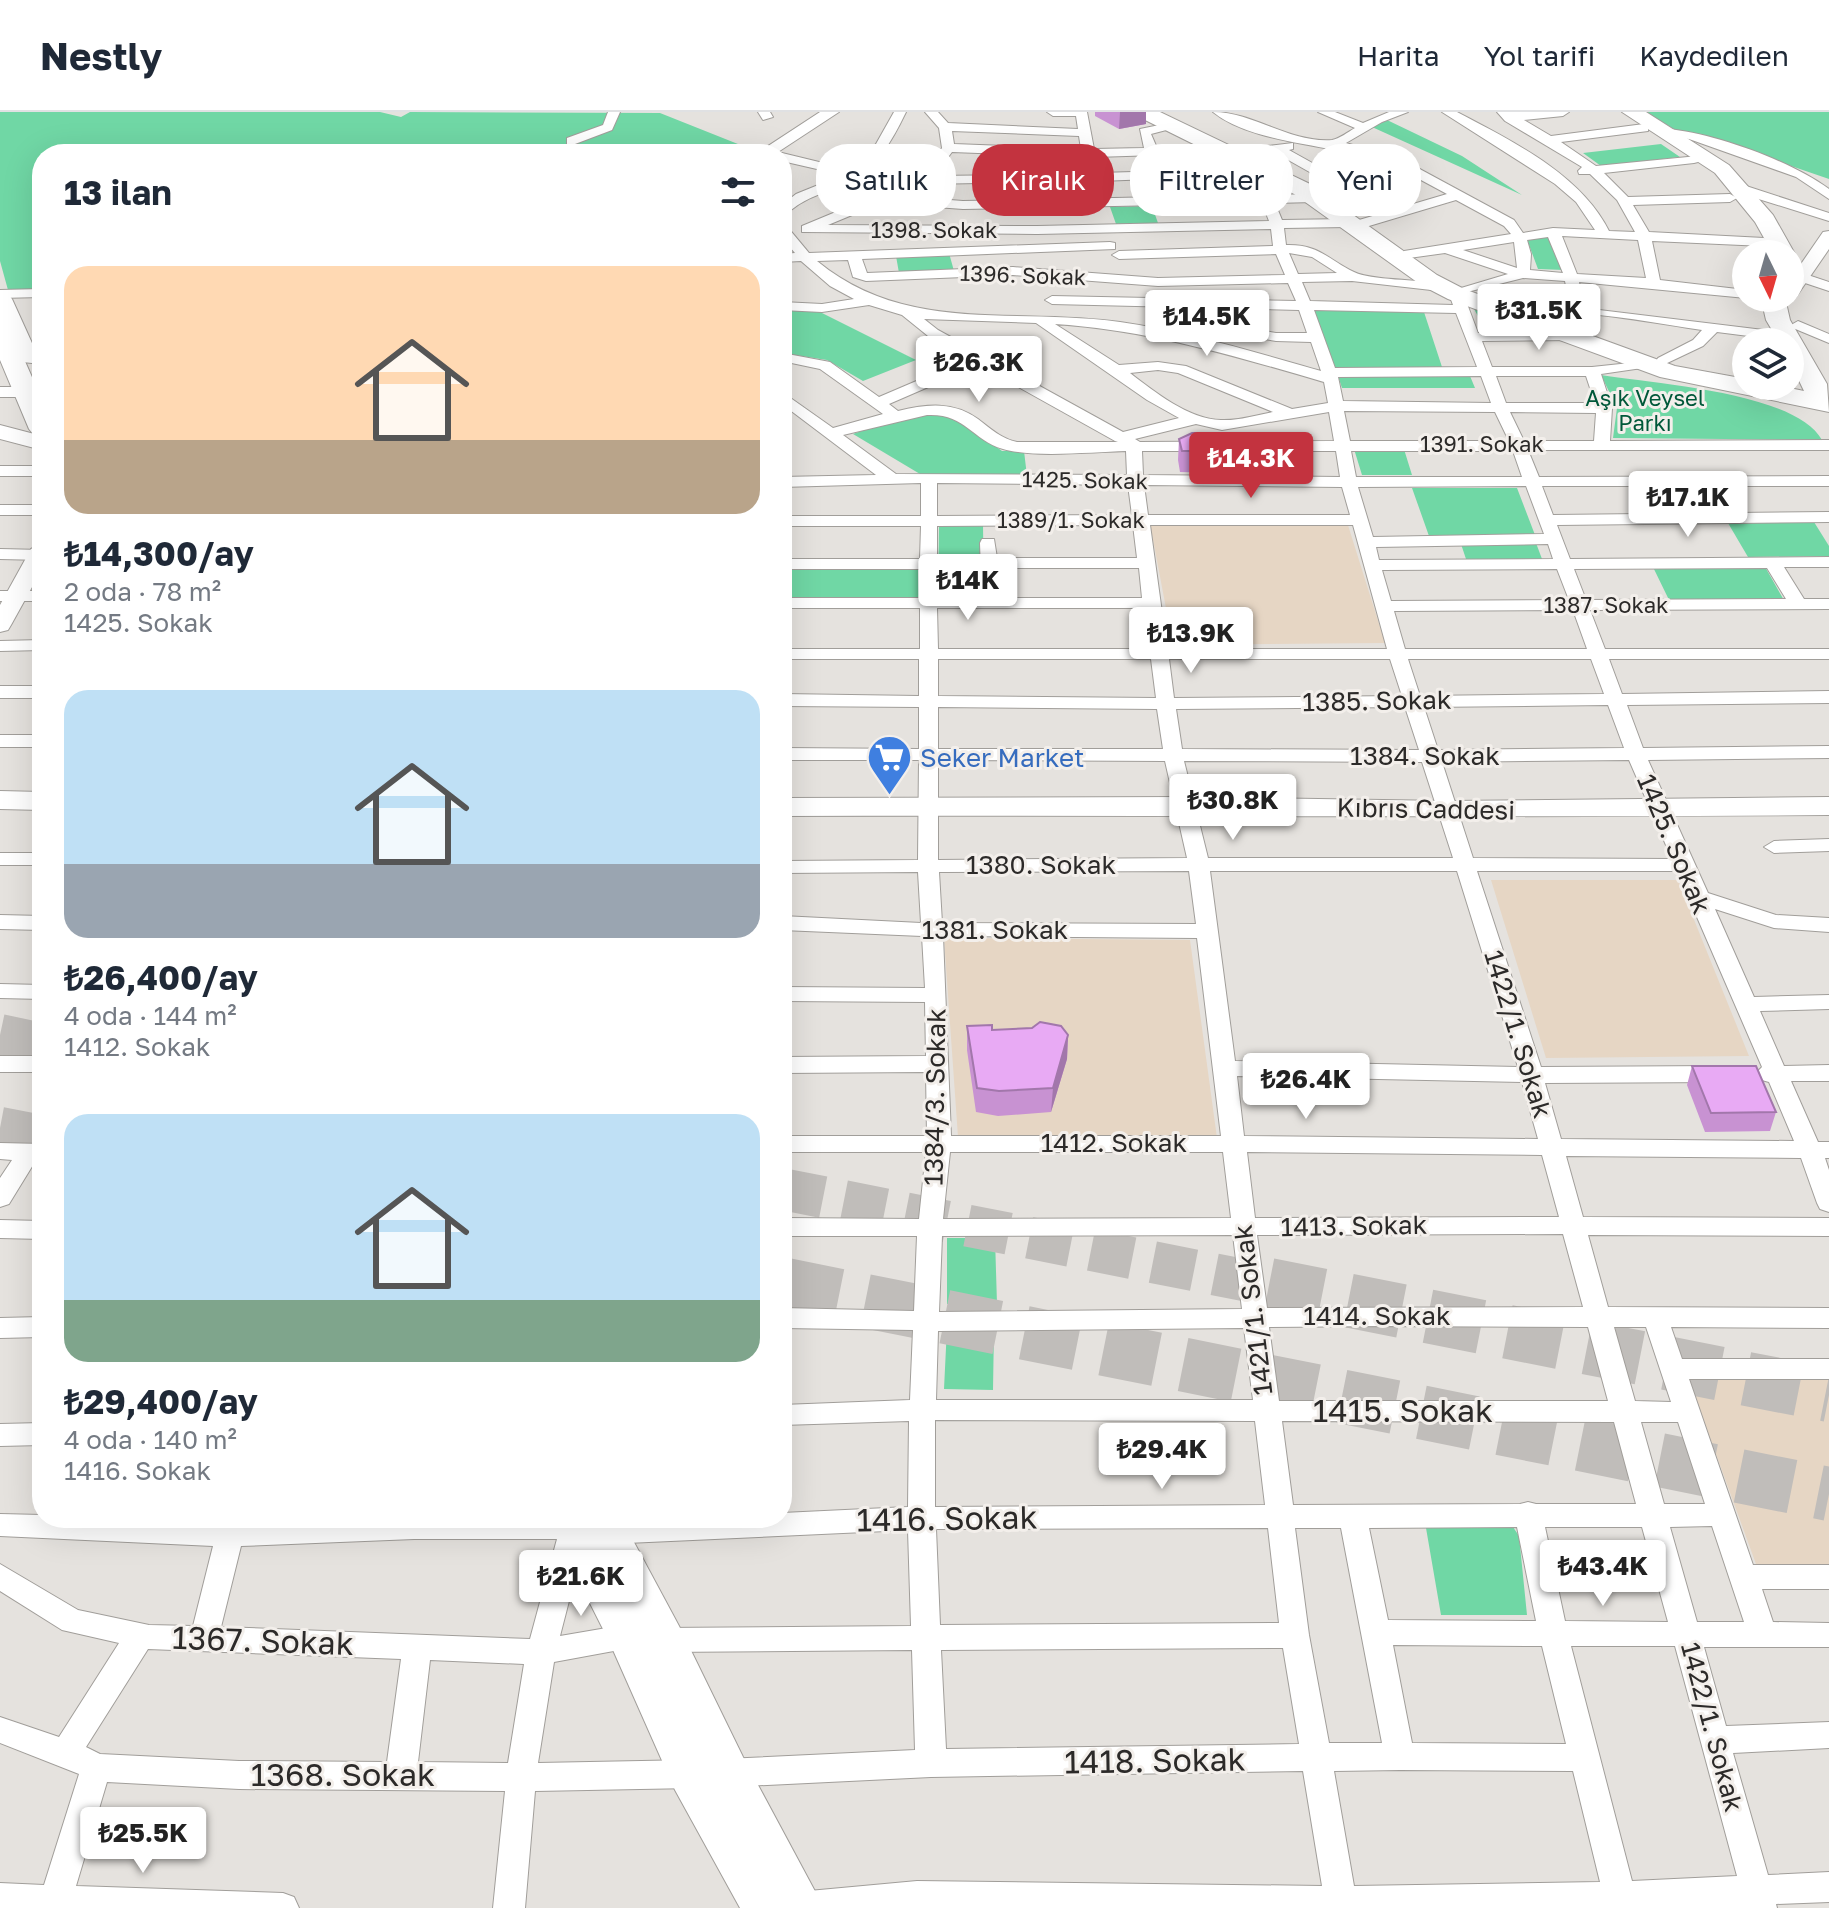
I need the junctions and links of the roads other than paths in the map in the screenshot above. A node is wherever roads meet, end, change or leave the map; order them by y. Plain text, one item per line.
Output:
1 (614, 112) edge
2 (831, 112) edge
3 (845, 112) edge
4 (900, 112) edge
5 (931, 112) edge
6 (1053, 112) edge
7 (1144, 112) edge
8 (1219, 112) edge
9 (1324, 112) edge
10 (1402, 112) edge
11 (1448, 112) edge
12 (1563, 112) edge
13 (1617, 112) edge
14 (1082, 113) edge
15 (1378, 114) edge
16 (1508, 115) edge
17 (1164, 118) edge
18 (1638, 120) edge
19 (1471, 124) junction
20 (945, 127) junction
21 (1364, 127) junction
22 (1087, 133) junction
23 (1667, 133) junction
24 (1548, 140) junction
25 (571, 141) dead end
26 (1310, 142) junction
27 (781, 144) edge
28 (879, 144) edge
29 (947, 144) edge
30 (1089, 144) edge
31 (1149, 144) edge
32 (1217, 144) edge
33 (1336, 144) joint
34 (1293, 145) edge
35 (792, 148) edge
36 (792, 159) edge
37 (1694, 159) junction
38 (808, 163) junction
39 (816, 165) edge
40 (792, 169) edge
41 (1596, 170) junction
42 (1549, 174) junction
43 (1421, 175) edge
44 (816, 191) edge
45 (1734, 193) junction
46 (1458, 195) junction
47 (1829, 195) edge
48 (792, 201) edge
49 (1624, 201) junction
50 (838, 216) edge
51 (1100, 216) edge
52 (1274, 216) edge
53 (1346, 216) edge
54 (1829, 217) edge
55 (1356, 223) junction
56 (1277, 225) junction
57 (1103, 228) junction
58 (792, 229) edge
59 (807, 229) junction
60 (938, 231) junction
61 (1553, 232) junction
62 (1603, 233) junction
63 (1519, 237) junction
64 (1645, 238) junction
65 (1762, 240) edge
66 (1776, 240) edge
67 (792, 244) edge
68 (1732, 245) edge
69 (1827, 245) edge
70 (997, 249) junction
71 (1281, 249) junction
72 (947, 250) junction
73 (1114, 250) junction
74 (1450, 250) junction
75 (1409, 254) junction
76 (854, 255) junction
77 (792, 257) edge
78 (801, 257) junction
79 (1804, 267) edge
80 (1013, 271) junction
81 (1522, 274) junction
82 (1352, 277) junction
83 (1572, 277) junction
84 (1294, 278) junction
85 (1804, 278) edge
86 (1158, 282) junction
87 (1654, 283) junction
88 (1829, 287) edge
89 (1042, 292) junction
90 (1732, 292) edge
91 (32, 294) edge
92 (1456, 295) junction
93 (0, 296) edge
94 (867, 301) junction
95 (1178, 303) junction
96 (792, 306) edge
97 (1305, 306) junction
98 (1578, 310) junction
99 (1526, 312) junction
100 (1776, 312) edge
101 (908, 313) junction
102 (1163, 318) junction
103 (983, 319) junction
104 (1037, 319) junction
105 (1713, 327) junction
106 (1733, 328) edge
107 (1789, 328) edge
108 (1149, 331) junction
109 (0, 332) edge
110 (1571, 336) junction
111 (1473, 337) junction
112 (1317, 338) junction
113 (1804, 346) edge
114 (1804, 346) edge
115 (792, 359) edge
116 (980, 359) junction
117 (1653, 362) junction
118 (1116, 370) junction
119 (1592, 371) junction
120 (1486, 372) junction
121 (1826, 375) edge
122 (1330, 376) junction
123 (22, 377) edge
124 (1732, 379) edge
125 (1804, 379) edge
126 (879, 403) junction
127 (32, 404) edge
128 (792, 405) edge
129 (1337, 406) junction
130 (1500, 407) junction
131 (1604, 408) junction
132 (1286, 412) junction
133 (897, 417) junction
134 (1196, 419) junction
135 (32, 430) edge
136 (0, 432) edge
137 (829, 434) junction
138 (32, 440) edge
139 (1128, 441) junction
140 (1602, 443) junction
141 (1343, 444) junction
142 (1404, 444) junction
143 (1518, 444) junction
144 (1829, 445) edge
145 (0, 471) edge
146 (32, 471) edge
147 (891, 478) junction
148 (929, 478) junction
149 (1135, 480) junction
150 (1532, 480) junction
151 (1415, 481) junction
152 (1829, 481) edge
153 (792, 482) edge
154 (1349, 482) junction
155 (0, 510) edge
156 (32, 510) edge
157 (1822, 517) edge
158 (928, 520) junction
159 (1141, 520) junction
160 (1547, 520) junction
161 (792, 521) edge
162 (1363, 531) junction
163 (1554, 539) junction
164 (1829, 539) edge
165 (1446, 541) junction
166 (988, 543) dead end
167 (32, 553) edge
168 (0, 554) edge
169 (1772, 562) junction
170 (1829, 562) edge
171 (989, 563) junction
172 (1148, 563) junction
173 (1564, 563) junction
174 (792, 564) edge
175 (927, 564) junction
176 (32, 565) edge
177 (1372, 565) junction
178 (1456, 566) junction
179 (9, 596) edge
180 (32, 596) edge
181 (926, 601) junction
182 (991, 602) junction
183 (792, 603) edge
184 (1154, 603) junction
185 (1580, 604) junction
186 (1829, 604) edge
187 (1799, 605) junction
188 (1384, 606) junction
189 (0, 625) edge
190 (32, 645) edge
191 (0, 646) edge
192 (928, 653) junction
193 (792, 654) edge
194 (1160, 654) junction
195 (1398, 654) junction
196 (1829, 654) edge
197 (1600, 655) junction
198 (0, 692) edge
199 (32, 692) edge
200 (1829, 697) edge
201 (1617, 699) junction
202 (792, 700) edge
203 (928, 701) junction
204 (1413, 701) junction
205 (1166, 703) junction
206 (0, 741) edge
207 (32, 741) edge
208 (1829, 752) edge
209 (928, 753) junction
210 (792, 754) edge
211 (1636, 754) junction
212 (1173, 756) junction
213 (1430, 756) junction
214 (0, 800) edge
215 (32, 801) edge
216 (1186, 806) junction
217 (1829, 806) edge
218 (792, 807) edge
219 (928, 808) junction
220 (1659, 809) junction
221 (1447, 810) junction
222 (1829, 845) edge
223 (1774, 847) dead end
224 (0, 859) edge
225 (32, 859) edge
226 (928, 864) junction
227 (1466, 864) junction
228 (1199, 865) junction
229 (1684, 865) junction
230 (792, 867) edge
231 (1697, 897) junction
232 (0, 922) edge
233 (32, 923) edge
234 (792, 923) edge
235 (1829, 925) edge
236 (932, 929) junction
237 (1208, 931) junction
238 (0, 991) edge
239 (32, 992) edge
240 (792, 994) edge
241 (936, 995) junction
242 (1829, 1002) edge
243 (1746, 1004) junction
244 (0, 1064) edge
245 (32, 1064) edge
246 (938, 1064) junction
247 (792, 1065) edge
248 (1225, 1068) junction
249 (1829, 1073) edge
250 (1777, 1074) junction
251 (1532, 1075) junction
252 (939, 1143) junction
253 (792, 1144) edge
254 (1233, 1144) junction
255 (1553, 1149) junction
256 (1820, 1150) edge
257 (0, 1151) edge
258 (32, 1153) edge
259 (32, 1157) edge
260 (0, 1198) edge
261 (1829, 1203) edge
262 (1574, 1224) junction
263 (792, 1227) edge
264 (1829, 1227) edge
265 (930, 1228) junction
266 (1243, 1228) junction
267 (0, 1229) edge
268 (32, 1230) edge
269 (1598, 1316) junction
270 (1254, 1317) junction
271 (1655, 1317) junction
272 (792, 1318) edge
273 (1829, 1318) edge
274 (927, 1321) junction
275 (32, 1327) edge
276 (0, 1328) edge
277 (1674, 1369) junction
278 (1829, 1369) edge
279 (922, 1410) junction
280 (1265, 1410) junction
281 (1688, 1412) junction
282 (1625, 1413) junction
283 (792, 1415) edge
284 (32, 1434) edge
285 (0, 1435) edge
286 (1528, 1513) junction
287 (1654, 1514) junction
288 (1720, 1515) junction
289 (1280, 1516) junction
290 (1353, 1516) junction
291 (921, 1518) junction
292 (792, 1520) edge
293 (0, 1525) edge
294 (32, 1525) edge
295 (230, 1528) edge
296 (586, 1528) edge
297 (589, 1528) edge
298 (0, 1576) edge
299 (1743, 1577) junction
300 (1829, 1577) edge
301 (1377, 1632) junction
302 (1553, 1633) junction
303 (1295, 1635) junction
304 (1763, 1635) junction
305 (1829, 1635) edge
306 (140, 1636) junction
307 (1687, 1636) junction
308 (646, 1638) junction
309 (928, 1638) junction
310 (204, 1639) junction
311 (417, 1647) junction
312 (541, 1652) junction
313 (0, 1730) edge
314 (1829, 1735) edge
315 (1716, 1740) junction
316 (66, 1753) junction
317 (1400, 1756) junction
318 (1586, 1758) junction
319 (1318, 1759) junction
320 (931, 1763) junction
321 (96, 1768) junction
322 (709, 1773) junction
323 (401, 1775) junction
324 (521, 1777) junction
325 (1818, 1894) edge
326 (1620, 1897) junction
327 (0, 1898) edge
328 (1759, 1899) edge
329 (54, 1904) edge
330 (1341, 1905) edge
331 (283, 1908) edge
332 (509, 1908) edge
333 (788, 1908) edge

1 - 25 street
2 - 27 street
3 - 35 street
4 - 28 street
5 - 20 street
6 - 14 street
7 - 17 main road
8 - 26 street
9 - 21 street
10 - 15 street
11 - 19 street
12 - 16 street
13 - 18 main road
14 - 22 street
15 - 21 street
16 - 19 street
16 - 24 street
17 - 31 street
17 - 32 main road
18 - 23 main road
18 - 24 street
18 - 37 main road
19 - 42 street
20 - 22 street
20 - 29 street
21 - 33 street
22 - 30 street
23 - 45 main road
23 - 47 street
24 - 41 street
26 - 33 street
26 - 34 street
36 - 38 street
37 - 41 street
37 - 45 main road
38 - 39 street
38 - 40 street
41 - 42 street
41 - 49 street
42 - 62 street
43 - 46 street
44 - 48 street
45 - 49 street
45 - 54 street
45 - 65 main road
45 - 66 main road
46 - 55 street, 1398. Sokak
46 - 63 street
49 - 64 street
50 - 59 street
51 - 57 street
52 - 56 street, 1422/1. Sokak
53 - 55 main road
55 - 56 street, 1398. Sokak
55 - 75 main road
55 - 92 main road
56 - 57 street, 1398. Sokak
56 - 71 street, 1422/1. Sokak
57 - 60 street, 1398. Sokak
57 - 73 street
58 - 59 street, 1398. Sokak
59 - 60 street, 1398. Sokak
60 - 72 street
61 - 62 street
61 - 63 street
61 - 83 street
62 - 64 street
63 - 74 street
63 - 81 street
64 - 68 street
64 - 87 street
67 - 78 street
69 - 79 street
70 - 72 street
70 - 73 street
70 - 80 street
71 - 73 street
71 - 82 street
71 - 84 street, 1422/1. Sokak
72 - 76 street
73 - 86 street
74 - 75 street
74 - 81 street
75 - 92 main road
76 - 78 street
76 - 80 street, 1396. Sokak
77 - 78 street
78 - 94 street
80 - 86 street, 1396. Sokak
80 - 89 street
81 - 83 street
81 - 92 street
82 - 84 street, 1396. Sokak
82 - 92 street, 1396. Sokak
83 - 87 street
83 - 98 street
84 - 86 street, 1396. Sokak
84 - 97 street, 1422/1. Sokak
85 - 88 street
86 - 95 street
87 - 90 street
89 - 95 street
89 - 103 street
91 - 93 street
92 - 97 street
92 - 99 main road
92 - 110 main road
92 - 111 street, 1425. Sokak
93 - 123 main road
94 - 96 street
94 - 101 street
95 - 97 street
95 - 102 street
97 - 112 street, 1422/1. Sokak
98 - 99 street
98 - 105 street
99 - 117 main road
100 - 107 main road
101 - 103 street
101 - 116 street
102 - 108 street
102 - 112 street
103 - 104 street
104 - 108 street
104 - 118 street
105 - 106 street
105 - 117 street
108 - 122 street
109 - 123 main road
110 - 111 street
110 - 117 main road
111 - 120 street, 1425. Sokak
112 - 122 street, 1422/1. Sokak
113 - 121 main road
114 - 121 main road
115 - 126 street
116 - 126 street
116 - 139 street
117 - 119 street
117 - 121 main road
117 - 124 main road
118 - 132 street
118 - 134 street
119 - 120 street
119 - 131 street
120 - 122 street
120 - 130 street, 1425. Sokak
121 - 125 main road
122 - 129 street, 1422/1. Sokak
123 - 127 main road
126 - 133 street
128 - 137 street
129 - 130 street
129 - 132 street
129 - 141 street, 1422/1. Sokak
130 - 131 street
130 - 143 street, 1425. Sokak
131 - 140 street
132 - 134 street
133 - 137 street, 1391. Sokak
133 - 139 street, 1391. Sokak
134 - 139 street
135 - 136 main road
136 - 138 main road
137 - 147 street
139 - 141 street, 1391. Sokak
139 - 149 street, 1421/1. Sokak
140 - 143 street, 1391. Sokak
140 - 144 street, 1391. Sokak
141 - 142 street, 1391. Sokak
141 - 154 street, 1422/1. Sokak
142 - 143 street, 1391. Sokak
142 - 151 street
143 - 150 street, 1425. Sokak
145 - 146 street
147 - 148 street, 1425. Sokak
147 - 153 street, 1425. Sokak
148 - 149 street, 1425. Sokak
148 - 158 street, 1384/3. Sokak
149 - 154 street, 1425. Sokak
149 - 159 street, 1421/1. Sokak
150 - 151 street, 1425. Sokak
150 - 152 street, 1425. Sokak
150 - 160 street, 1425. Sokak
151 - 154 street, 1425. Sokak
154 - 162 street, 1422/1. Sokak
155 - 156 street
157 - 160 street
157 - 164 street
158 - 159 street, 1389/1. Sokak
158 - 161 street, 1389/1. Sokak
158 - 175 street, 1384/3. Sokak
159 - 162 street, 1389/1. Sokak
159 - 172 street, 1421/1. Sokak
160 - 163 street, 1425. Sokak
162 - 165 street, 1389/1. Sokak
162 - 177 street, 1422/1. Sokak
163 - 165 street, 1389/1. Sokak
163 - 173 street, 1425. Sokak
165 - 178 street
166 - 171 street
167 - 168 street
169 - 170 street
169 - 173 street
169 - 187 street
171 - 172 street
171 - 182 street
172 - 184 street, 1421/1. Sokak
173 - 178 street
173 - 185 street, 1425. Sokak
174 - 175 street
175 - 181 street, 1384/3. Sokak
176 - 179 street
177 - 178 street
177 - 188 street, 1422/1. Sokak
179 - 180 street
179 - 189 street
181 - 182 street
181 - 183 street
181 - 192 street, 1384/3. Sokak
182 - 184 street
184 - 194 street, 1421/1. Sokak
185 - 187 street, 1387. Sokak
185 - 188 street, 1387. Sokak
185 - 197 street, 1425. Sokak
186 - 187 street, 1387. Sokak
188 - 195 street, 1422/1. Sokak
190 - 191 street
192 - 193 street
192 - 194 street
192 - 203 street, 1384/3. Sokak
194 - 195 street
194 - 205 street, 1421/1. Sokak
195 - 197 street
195 - 204 street, 1422/1. Sokak
196 - 197 street
197 - 201 street, 1425. Sokak
198 - 199 street
200 - 201 street, 1385. Sokak
201 - 204 street, 1385. Sokak
201 - 211 street, 1425. Sokak
202 - 203 street, 1385. Sokak
203 - 205 street, 1385. Sokak
203 - 209 street, 1384/3. Sokak
204 - 205 street, 1385. Sokak
204 - 213 street, 1422/1. Sokak
205 - 212 street, 1421/1. Sokak
206 - 207 street
208 - 211 street, 1384. Sokak
209 - 210 street, 1384. Sokak
209 - 212 street, 1384. Sokak
209 - 219 street, 1384/3. Sokak
211 - 213 street, 1384. Sokak
211 - 220 street, 1425. Sokak
212 - 213 street, 1384. Sokak
212 - 216 street, 1421/1. Sokak
213 - 221 street, 1422/1. Sokak
214 - 215 main road
216 - 219 main road, Kıbrıs Caddesi
216 - 221 main road, Kıbrıs Caddesi
216 - 228 street, 1421/1. Sokak
217 - 220 main road, Kıbrıs Caddesi
218 - 219 main road, Kıbrıs Caddesi
219 - 226 street, 1384/3. Sokak
220 - 221 main road, Kıbrıs Caddesi
220 - 229 street, 1425. Sokak
221 - 227 street, 1422/1. Sokak
222 - 223 street
224 - 225 street
226 - 228 street, 1380. Sokak
226 - 230 street, 1380. Sokak
226 - 236 street, 1384/3. Sokak
227 - 228 street, 1380. Sokak
227 - 229 street, 1380. Sokak
227 - 251 street, 1422/1. Sokak
228 - 237 street, 1421/1. Sokak
229 - 231 street, 1425. Sokak
231 - 235 street
231 - 243 street, 1425. Sokak
232 - 233 street
234 - 236 street, 1381. Sokak
236 - 237 street, 1381. Sokak
236 - 241 street, 1384/3. Sokak
237 - 248 street, 1421/1. Sokak
238 - 239 street
240 - 241 street
241 - 246 street, 1384/3. Sokak
242 - 243 street
243 - 250 street, 1425. Sokak
244 - 245 street
246 - 247 street
246 - 252 street, 1384/3. Sokak
248 - 251 street
248 - 254 street, 1421/1. Sokak
249 - 250 street
250 - 251 street
250 - 256 street, 1425. Sokak
251 - 255 street, 1422/1. Sokak
252 - 253 street, 1412. Sokak
252 - 254 street, 1412. Sokak
252 - 265 street, 1384/3. Sokak
254 - 255 street, 1412. Sokak
254 - 266 street, 1421/1. Sokak
255 - 256 street, 1412. Sokak
255 - 262 street, 1422/1. Sokak
256 - 261 street, 1425. Sokak
257 - 258 street
259 - 260 street
262 - 264 street, 1413. Sokak
262 - 266 street, 1413. Sokak
262 - 269 street, 1422/1. Sokak
263 - 265 street, 1413. Sokak
265 - 266 street, 1413. Sokak
265 - 274 street, 1384/3. Sokak
266 - 270 street, 1421/1. Sokak
267 - 268 street
269 - 270 street, 1414. Sokak
269 - 271 street, 1414. Sokak
269 - 282 street, 1422/1. Sokak
270 - 274 street, 1414. Sokak
270 - 280 street, 1421/1. Sokak
271 - 273 street, 1414. Sokak
271 - 277 street
272 - 274 street, 1414. Sokak
274 - 279 street, 1384/3. Sokak
275 - 276 street
277 - 278 street
277 - 281 street
279 - 280 street, 1415. Sokak
279 - 283 street, 1415. Sokak
279 - 291 street, 1384/3. Sokak
280 - 282 street, 1415. Sokak
280 - 289 street, 1421/1. Sokak
281 - 282 street, 1415. Sokak
281 - 288 street
282 - 287 street, 1422/1. Sokak
284 - 285 street
286 - 287 street, 1416. Sokak
286 - 290 street, 1416. Sokak
286 - 302 street
287 - 288 street, 1416. Sokak
287 - 307 street, 1422/1. Sokak
288 - 299 street
289 - 290 street, 1416. Sokak
289 - 291 street, 1416. Sokak
289 - 303 street, 1421/1. Sokak
290 - 301 street
291 - 292 street, 1416. Sokak
291 - 309 street, 1384/3. Sokak
293 - 294 street, 1416. Sokak
295 - 310 street
296 - 312 street
297 - 308 main road
298 - 306 street, 1367. Sokak
299 - 300 street
299 - 304 street
301 - 302 street
301 - 317 street
302 - 307 street
302 - 318 street
303 - 309 street, 1367. Sokak
303 - 319 street, 1421/1. Sokak
304 - 305 street
304 - 307 street
306 - 310 street, 1367. Sokak
306 - 316 street
307 - 315 street, 1422/1. Sokak
308 - 309 street, 1367. Sokak
308 - 312 street, 1367. Sokak
308 - 322 main road
309 - 320 street, 1384/3. Sokak
310 - 311 street, 1367. Sokak
311 - 312 street, 1367. Sokak
311 - 323 street
312 - 324 street
313 - 316 street, 1368. Sokak
314 - 315 street
315 - 328 street, 1422/1. Sokak
316 - 321 street, 1368. Sokak
317 - 318 street, 1418. Sokak
317 - 319 street, 1418. Sokak
318 - 326 street
319 - 320 street, 1418. Sokak
319 - 330 street, 1421/1. Sokak
320 - 322 street, 1418. Sokak
321 - 323 street, 1368. Sokak
321 - 329 street
322 - 324 street, 1368. Sokak
322 - 333 main road
323 - 324 street, 1368. Sokak
324 - 332 street
325 - 328 street
326 - 328 street
326 - 330 street
327 - 329 street
329 - 331 street
330 - 333 street

